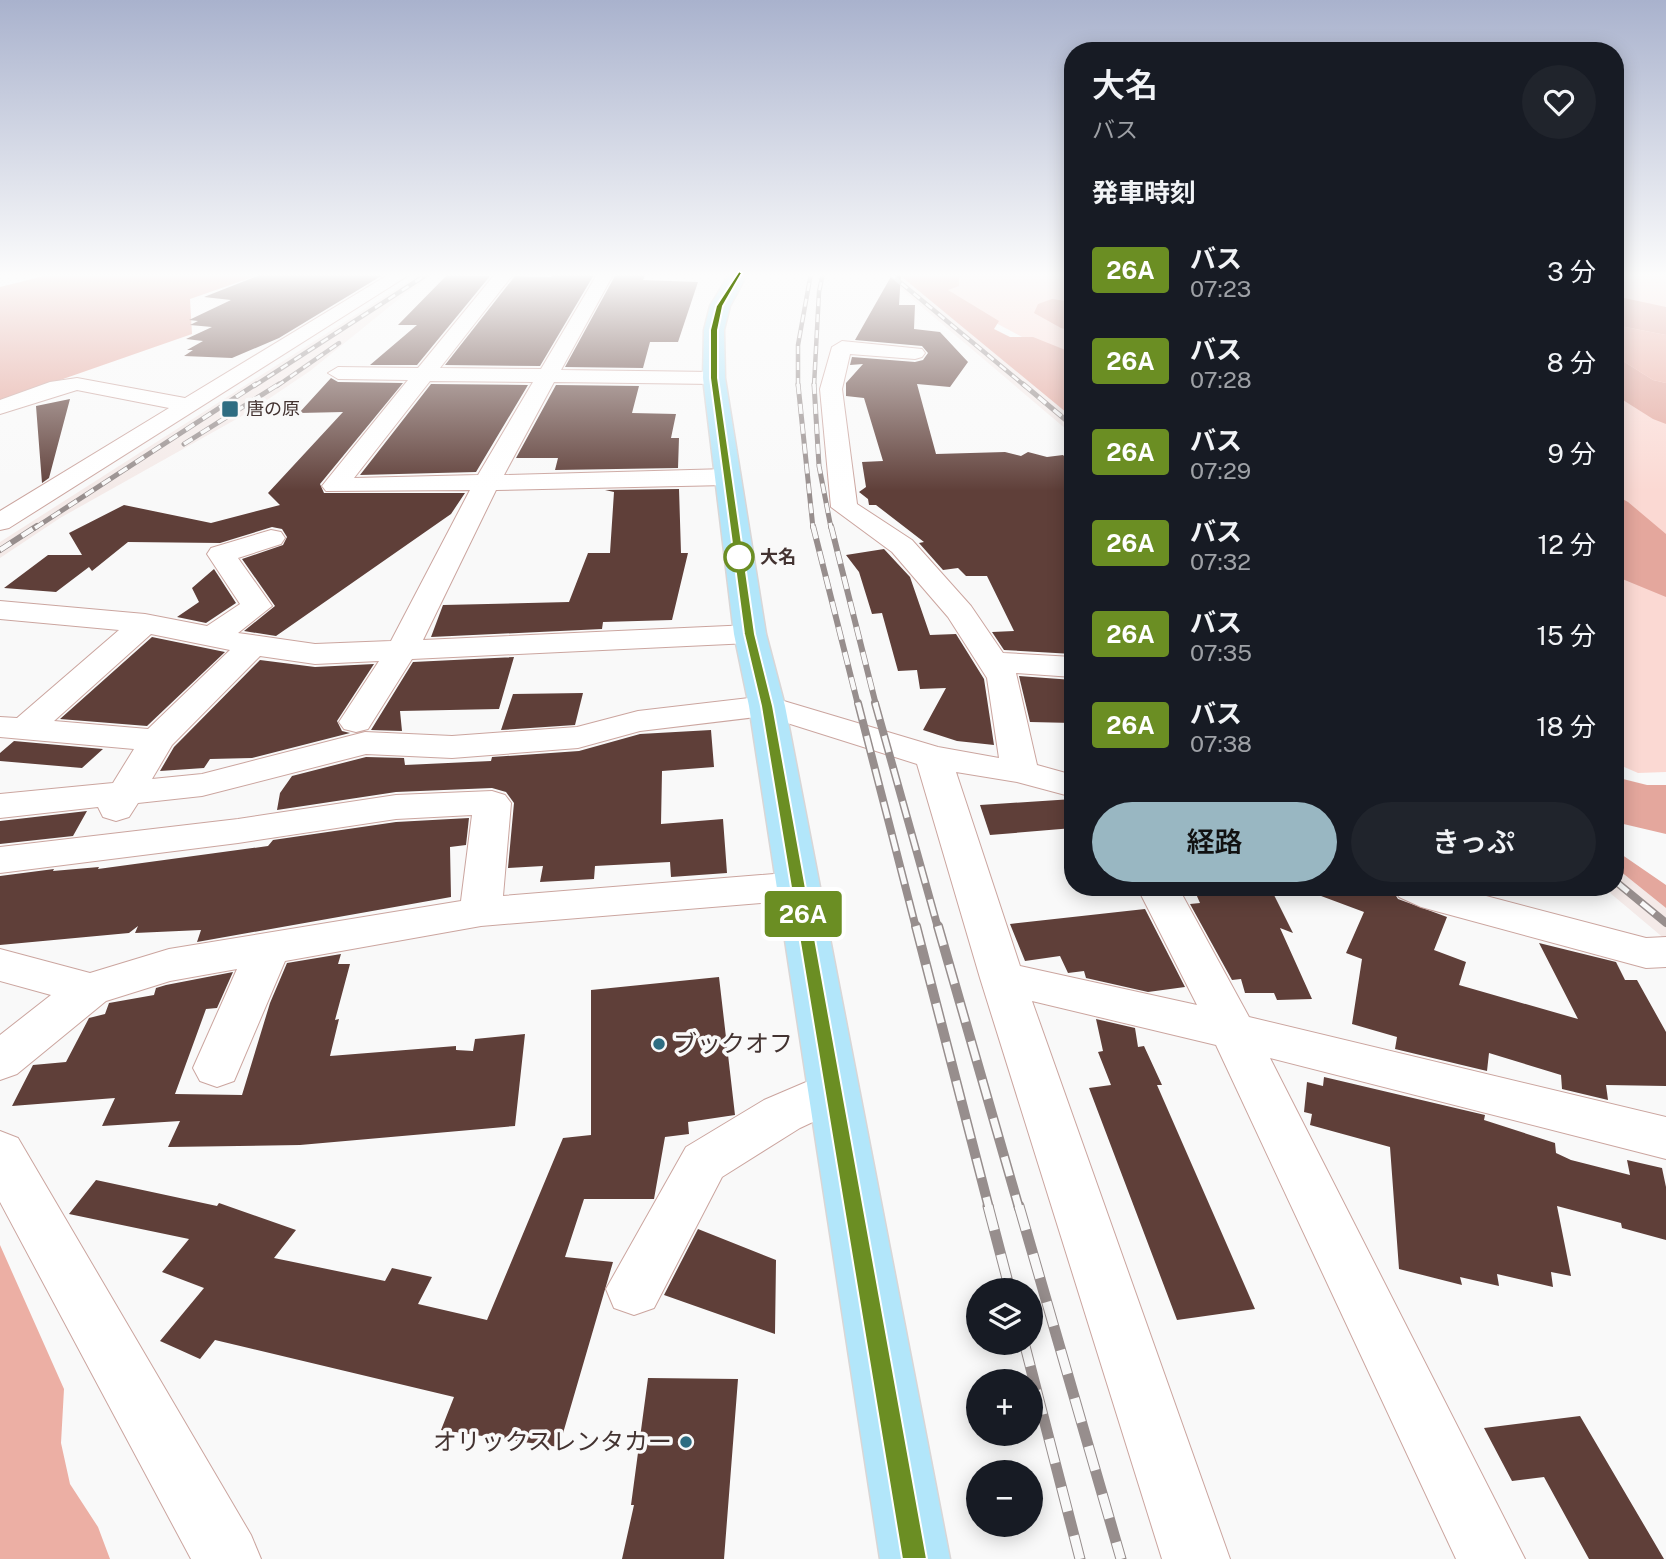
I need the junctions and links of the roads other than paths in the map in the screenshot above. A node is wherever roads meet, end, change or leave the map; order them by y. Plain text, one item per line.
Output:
1 (284, 346) edge
2 (447, 346) edge
3 (566, 346) edge
4 (714, 346) edge
5 (915, 353) dead end
6 (338, 373) dead end
7 (425, 374) junction
8 (551, 374) junction
9 (714, 378) junction
10 (188, 405) junction
11 (0, 407) edge
12 (727, 477) junction
13 (488, 480) junction
14 (0, 522) edge
15 (271, 538) dead end
16 (0, 610) edge
17 (145, 623) junction
18 (750, 634) junction
19 (213, 636) junction
20 (253, 645) junction
21 (402, 650) junction
22 (993, 662) junction
23 (1064, 666) edge
24 (767, 706) junction
25 (356, 722) dead end
26 (13, 727) edge
27 (157, 740) junction
28 (933, 757) junction
29 (1020, 772) junction
30 (1064, 784) edge
31 (123, 793) junction
32 (0, 806) edge
33 (96, 850) junction
34 (0, 860) edge
35 (799, 886) junction
36 (1162, 896) edge
37 (1434, 896) edge
38 (481, 912) junction
39 (268, 948) junction
40 (1666, 952) edge
41 (0, 965) edge
42 (1002, 978) junction
43 (90, 989) junction
44 (1234, 1031) junction
45 (0, 1061) edge
46 (217, 1068) dead end
47 (832, 1091) junction
48 (1666, 1138) edge
49 (0, 1153) edge
50 (634, 1289) dead end
51 (227, 1559) edge
52 (915, 1559) edge
53 (1196, 1559) edge
54 (1491, 1559) edge

1 - 10 street
2 - 7 street
3 - 8 street
4 - 9 highway
5 - 22 street
6 - 7 street
7 - 8 street
7 - 13 street
8 - 9 street
8 - 13 street
9 - 12 highway
10 - 11 street
10 - 14 street
12 - 13 street
12 - 18 highway
13 - 21 street
15 - 19 street
16 - 17 street
17 - 19 street
17 - 26 street
18 - 21 street
18 - 24 highway
19 - 20 street
20 - 21 street
20 - 27 street
21 - 25 street
22 - 23 street
22 - 29 street
24 - 28 street
24 - 31 street
24 - 35 highway
26 - 27 street
27 - 31 street
28 - 29 street
28 - 42 street
29 - 30 street
31 - 32 street
31 - 33 street
33 - 34 street
33 - 38 street
35 - 38 street
35 - 47 highway
36 - 44 street
37 - 40 street
38 - 39 street
39 - 43 street
39 - 46 street
41 - 43 street
42 - 44 street
42 - 53 street
43 - 45 street
44 - 48 street
44 - 54 street
47 - 50 street
47 - 52 highway
49 - 51 street

